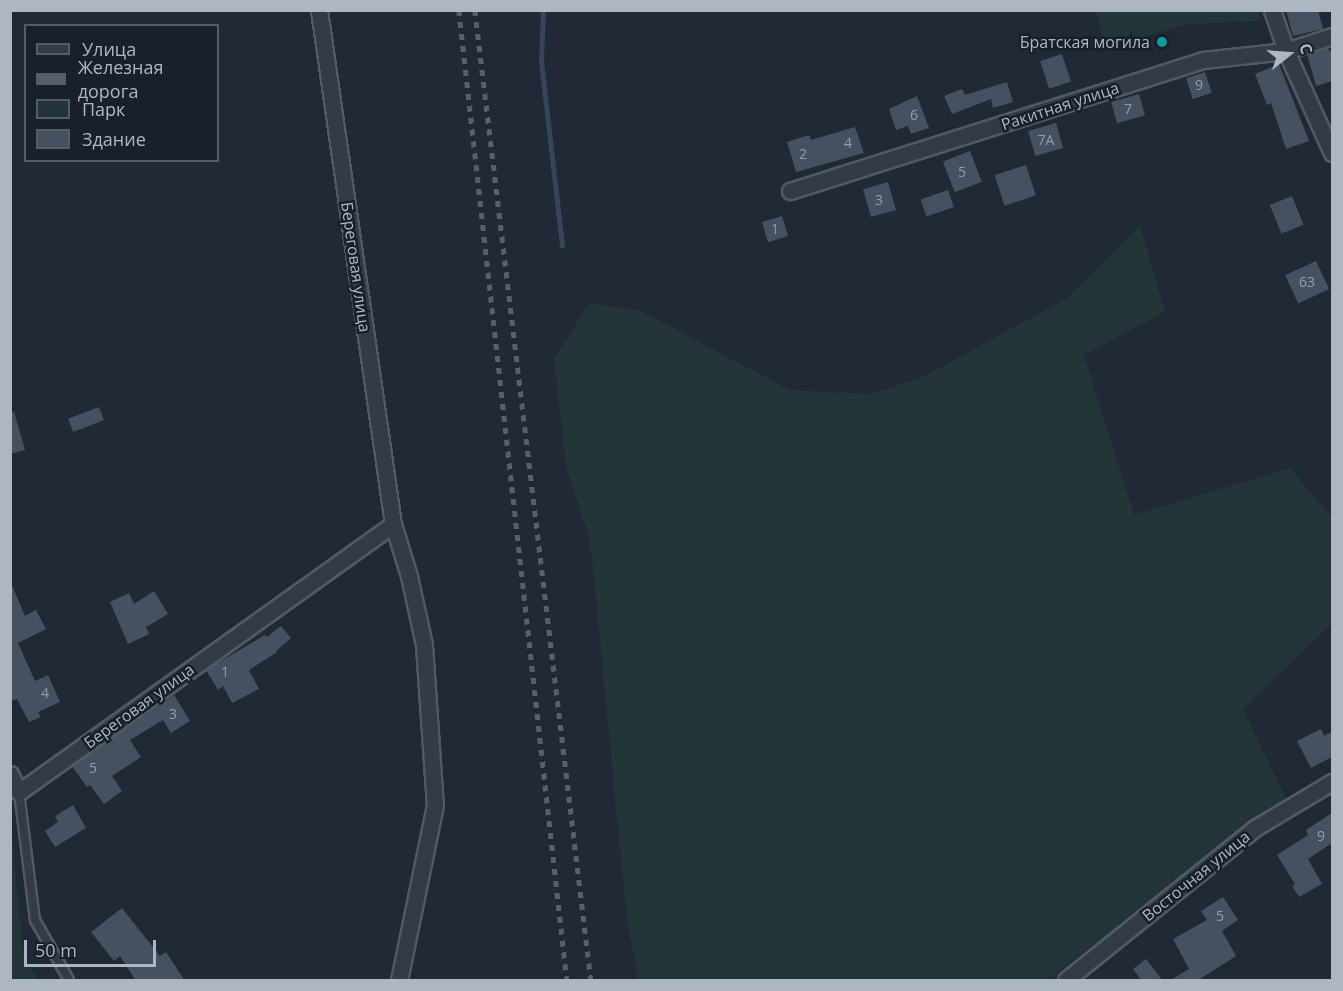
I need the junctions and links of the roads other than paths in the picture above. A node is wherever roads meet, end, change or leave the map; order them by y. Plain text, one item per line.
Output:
1 (319, 10) edge
2 (1272, 10) edge
3 (1332, 36) edge
4 (1286, 51) junction
5 (1332, 153) edge
6 (790, 191) dead end
7 (393, 524) junction
8 (10, 774) edge
9 (1332, 782) edge
10 (19, 792) junction
11 (69, 981) edge
12 (399, 981) edge
13 (1066, 981) edge

1 - 7 street, Береговая улица
2 - 4 street
3 - 4 street, Ракитная улица
4 - 5 street
4 - 6 street, Ракитная улица
7 - 10 street, Береговая улица
7 - 12 street, Береговая улица
8 - 10 street
9 - 13 street, Восточная улица
10 - 11 lane

